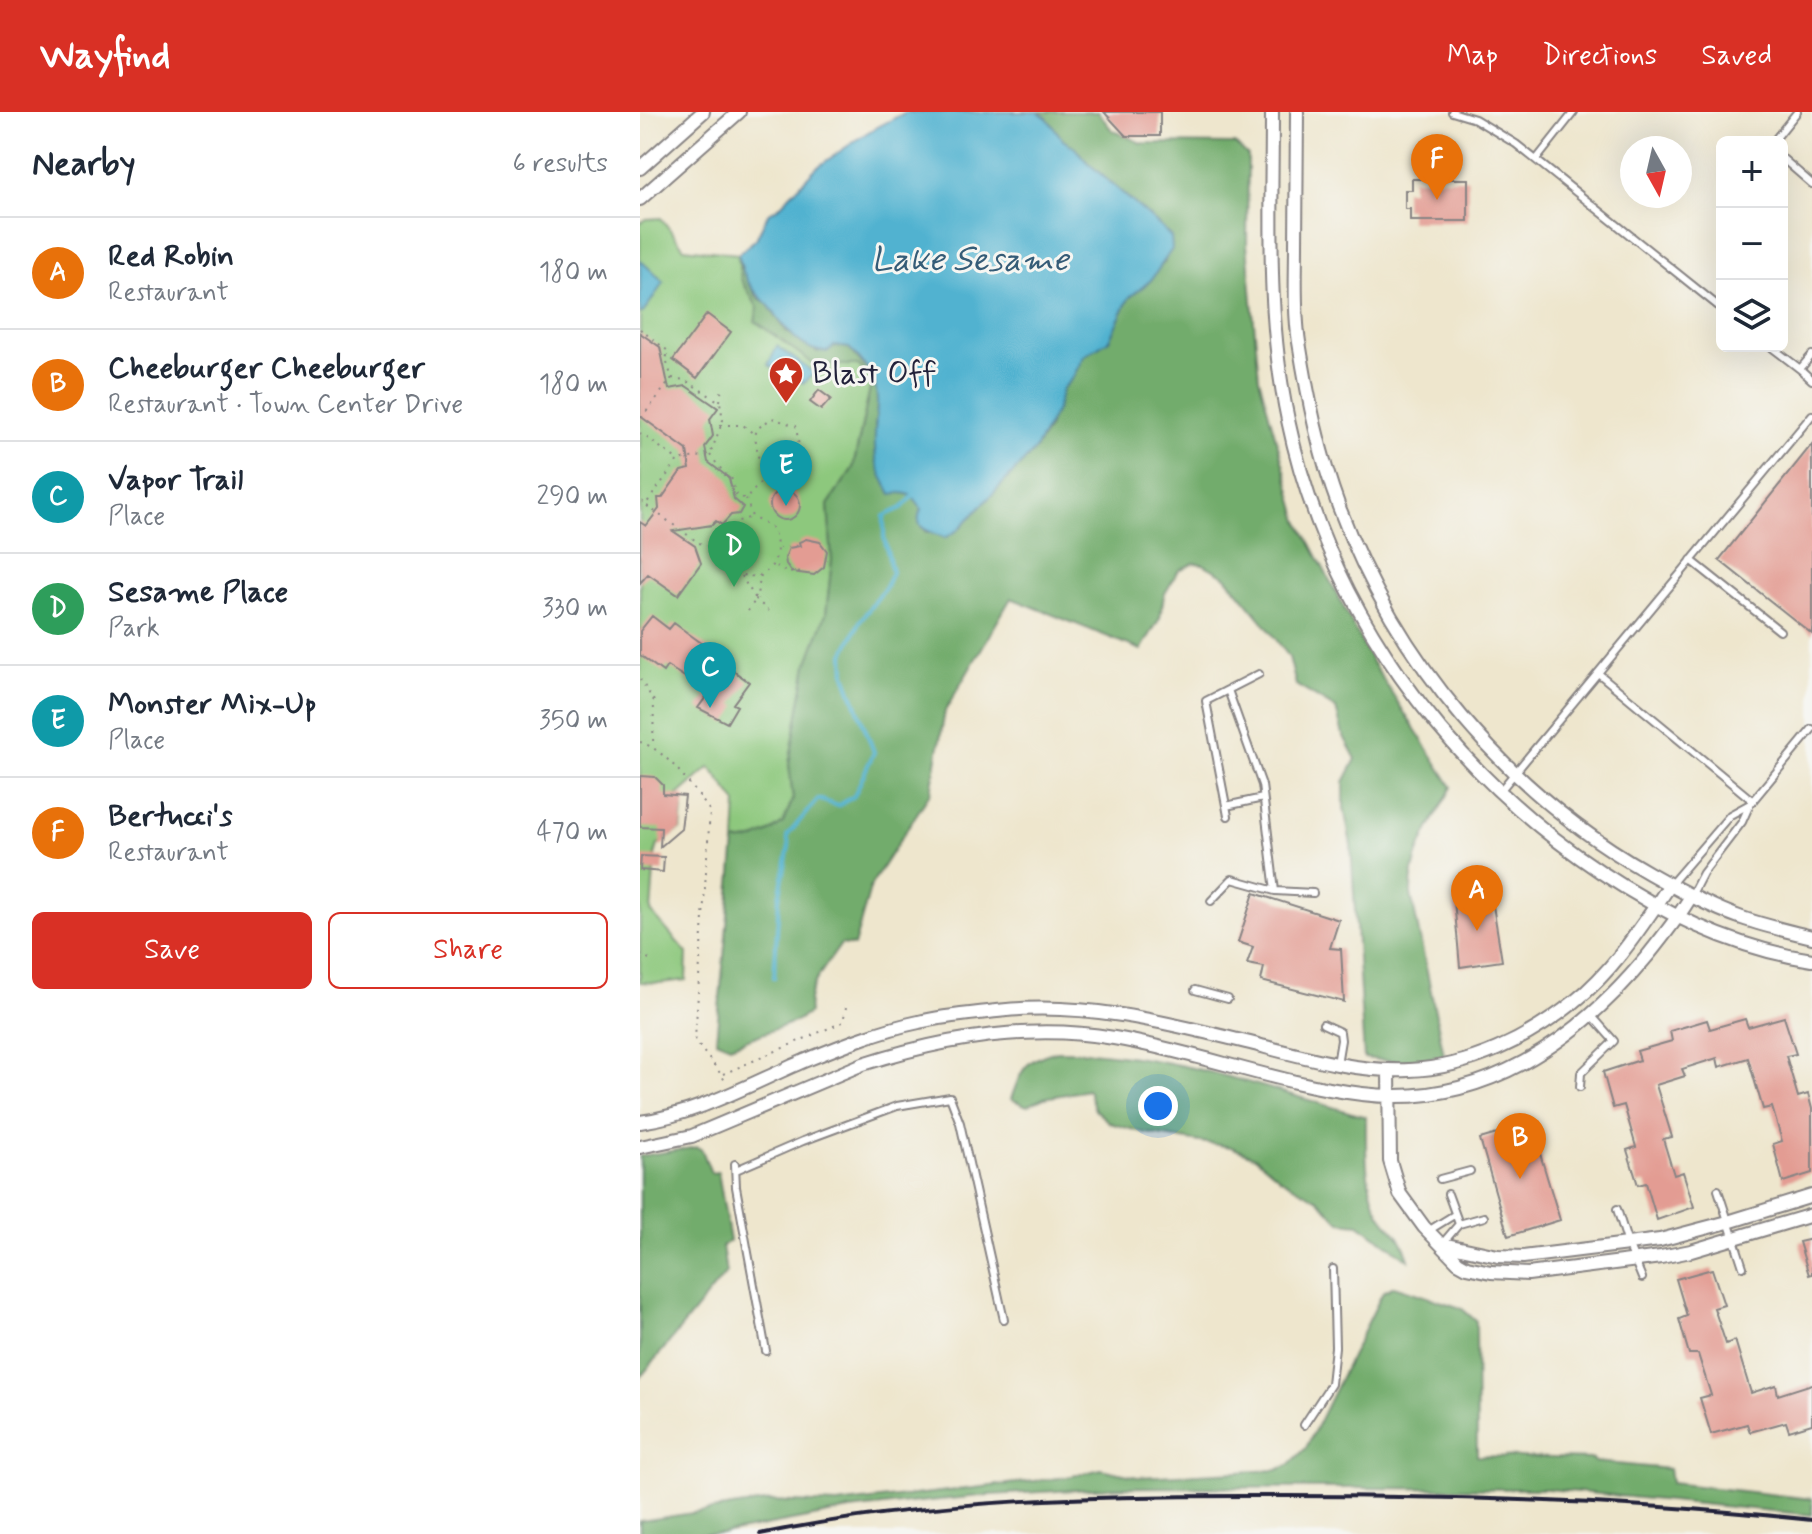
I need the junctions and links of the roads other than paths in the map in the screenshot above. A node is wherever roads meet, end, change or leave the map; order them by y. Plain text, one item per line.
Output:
1 (703, 112) edge
2 (739, 112) edge
3 (1272, 112) edge
4 (1297, 112) edge
5 (1452, 112) edge
6 (1574, 112) edge
7 (1797, 112) edge
8 (1778, 136) edge
9 (1536, 160) junction
10 (1788, 163) edge
11 (640, 168) edge
12 (1812, 184) edge
13 (640, 199) edge
14 (1716, 304) edge
15 (1778, 352) edge
16 (1812, 355) edge
17 (1800, 369) junction
18 (1812, 380) edge
19 (1812, 415) edge
20 (1691, 560) junction
21 (1780, 631) dead end
22 (1598, 673) junction
23 (1259, 674) dead end
24 (1228, 690) junction
25 (1812, 729) edge
26 (1516, 773) junction
27 (1500, 791) junction
28 (1263, 798) junction
29 (1752, 802) junction
30 (1226, 806) junction
31 (1228, 816) dead end
32 (1670, 885) junction
33 (1275, 891) junction
34 (1313, 893) dead end
35 (1691, 896) junction
36 (1211, 901) dead end
37 (1656, 905) junction
38 (1679, 917) junction
39 (1812, 937) edge
40 (1812, 960) edge
41 (1195, 990) dead end
42 (1228, 999) dead end
43 (1592, 1016) junction
44 (1323, 1024) dead end
45 (1337, 1064) junction
46 (1389, 1070) junction
47 (1580, 1087) dead end
48 (1389, 1095) junction
49 (640, 1122) edge
50 (640, 1147) edge
51 (1470, 1171) dead end
52 (1440, 1179) dead end
53 (1718, 1190) dead end
54 (1448, 1194) dead end
55 (1812, 1196) edge
56 (1617, 1209) dead end
57 (1454, 1215) junction
58 (1812, 1215) edge
59 (1484, 1217) dead end
60 (1728, 1222) junction
61 (1459, 1224) junction
62 (1428, 1231) junction
63 (1734, 1239) junction
64 (1442, 1244) junction
65 (1628, 1244) junction
66 (1634, 1261) junction
67 (1743, 1267) dead end
68 (1333, 1269) dead end
69 (1642, 1278) dead end
70 (1004, 1320) dead end
71 (766, 1351) dead end
72 (1304, 1425) dead end

1 - 11 street
2 - 13 street
3 - 27 street
4 - 26 street
5 - 9 lane
6 - 9 lane
7 - 8 lane
9 - 14 lane
10 - 12 lane
15 - 17 lane
16 - 17 lane
17 - 18 lane
19 - 20 lane
20 - 21 lane
20 - 22 lane
22 - 26 lane
22 - 29 lane
23 - 24 lane
24 - 28 lane
24 - 30 lane
25 - 29 lane
26 - 27 lane
26 - 32 street
27 - 37 street
28 - 30 lane
28 - 33 lane
29 - 32 lane
29 - 35 lane
30 - 31 lane
32 - 35 street
32 - 37 street
33 - 34 lane
33 - 36 lane
35 - 38 street
35 - 39 street
37 - 38 street
37 - 46 street
38 - 40 street
38 - 43 street
41 - 42 lane
43 - 47 lane
43 - 48 street
44 - 45 lane
45 - 46 street
45 - 49 street
46 - 48 street
48 - 50 street
48 - 62 street
51 - 52 lane
53 - 60 lane
54 - 57 lane
55 - 60 street
56 - 65 lane
57 - 61 lane
57 - 62 lane
58 - 63 street
59 - 61 lane
60 - 63 lane
60 - 65 street
61 - 64 lane
62 - 64 street
63 - 66 street
63 - 67 lane
64 - 65 street
64 - 66 street
65 - 66 lane
66 - 69 lane
68 - 72 lane
70 - 71 lane

